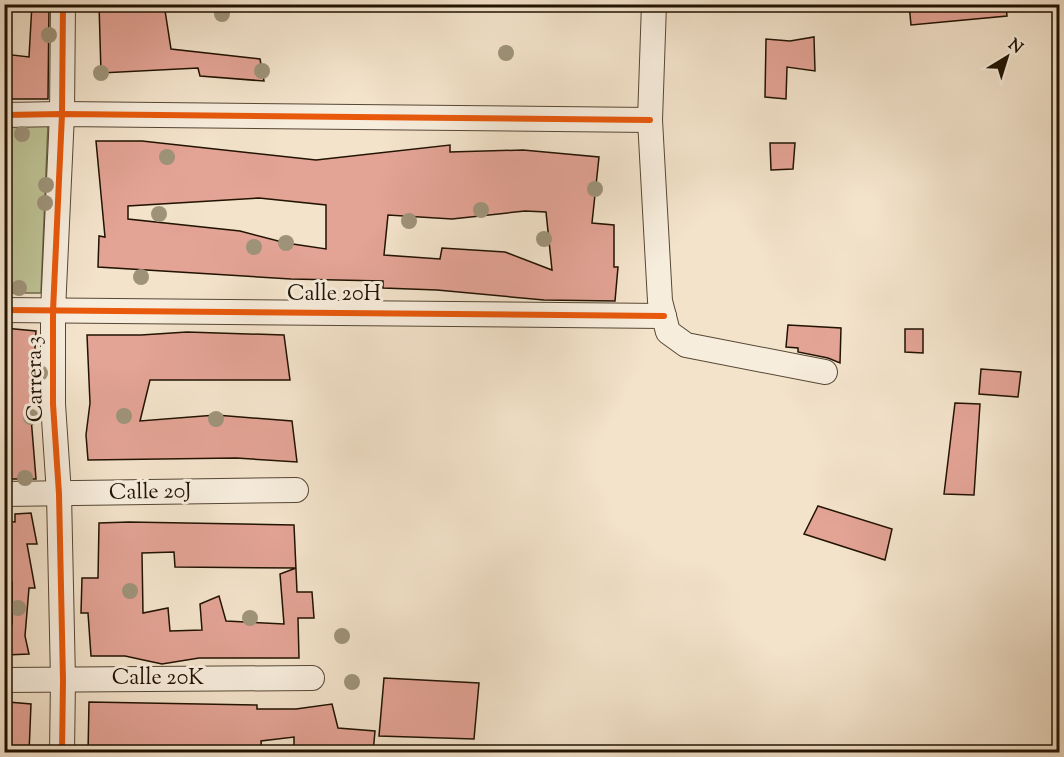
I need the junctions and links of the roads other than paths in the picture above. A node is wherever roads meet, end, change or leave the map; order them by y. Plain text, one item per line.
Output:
1 (63, 4) edge
2 (654, 4) edge
3 (62, 114) junction
4 (4, 115) edge
5 (651, 120) junction
6 (4, 310) edge
7 (53, 311) junction
8 (664, 316) junction
9 (825, 372) dead end
10 (296, 490) dead end
11 (4, 494) edge
12 (59, 494) junction
13 (312, 678) dead end
14 (63, 680) junction
15 (4, 681) edge
16 (62, 753) edge

1 - 3 street, Carrera 3
2 - 5 street
3 - 4 street
3 - 5 street
3 - 7 street, Carrera 3
5 - 8 street
6 - 7 street, Calle 20H
7 - 8 street, Calle 20H
7 - 12 street, Carrera 3
8 - 9 street
10 - 12 street, Calle 20J
11 - 12 street, Calle 20J
12 - 14 street, Carrera 3
13 - 14 street, Calle 20K
14 - 15 street, Calle 20K
14 - 16 street, Carrera 3

